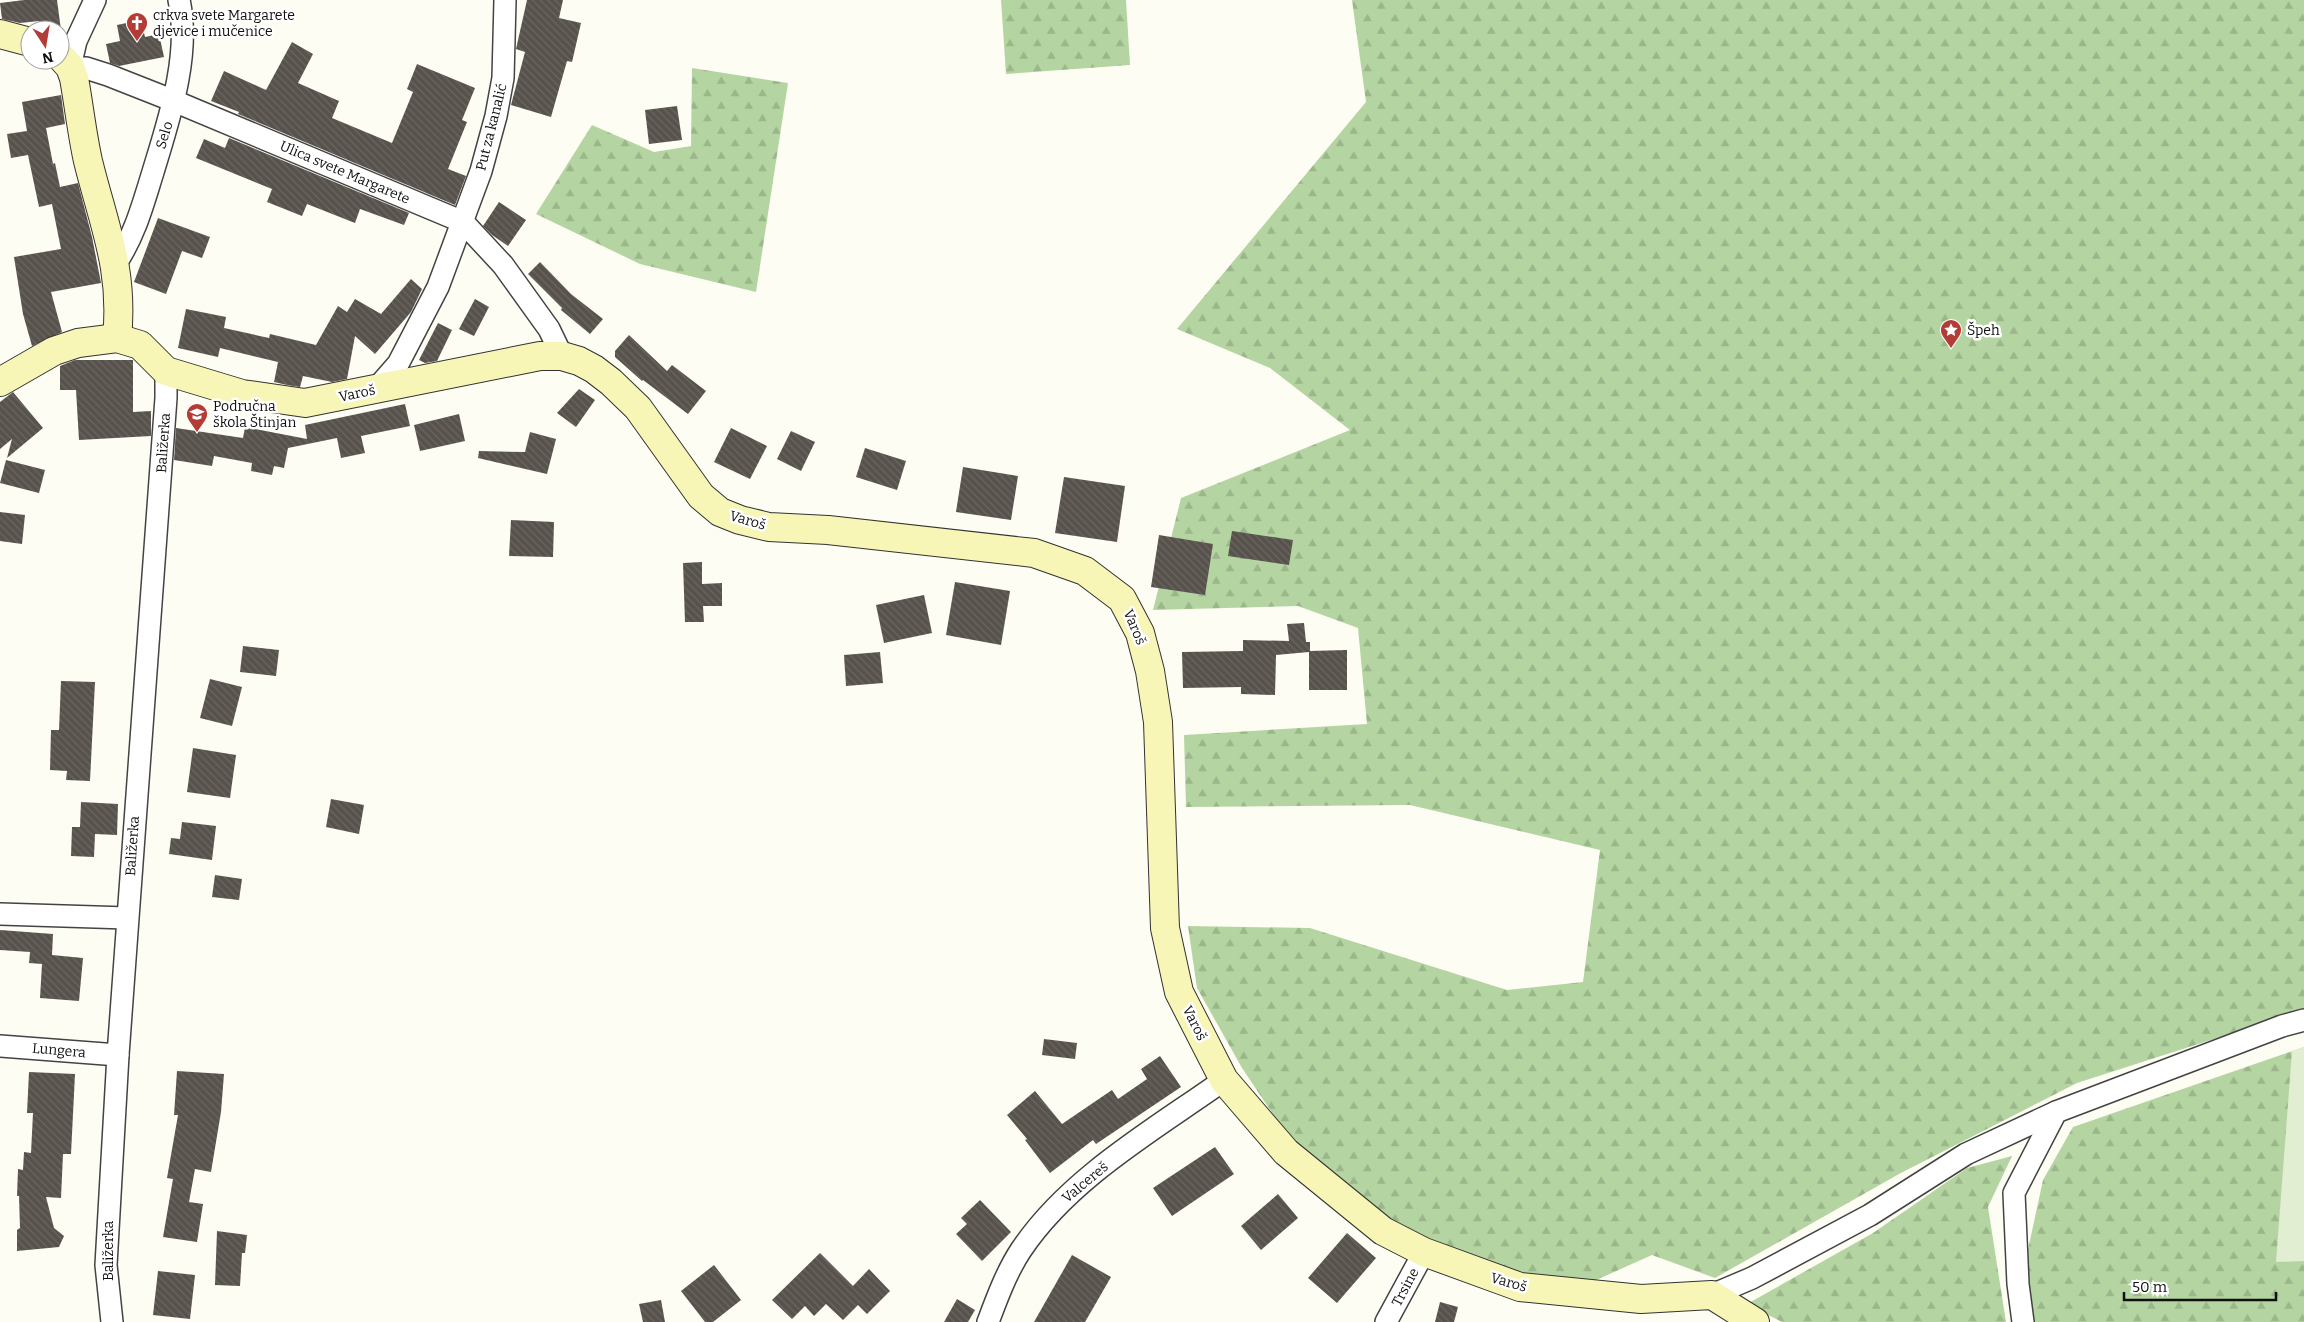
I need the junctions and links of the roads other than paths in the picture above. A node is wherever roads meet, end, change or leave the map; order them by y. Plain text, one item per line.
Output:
1 (95, 0) edge
2 (179, 0) edge
3 (505, 0) edge
4 (0, 34) edge
5 (20, 39) edge
6 (70, 52) edge
7 (70, 63) edge
8 (67, 70) edge
9 (174, 101) junction
10 (462, 222) junction
11 (116, 263) junction
12 (117, 338) junction
13 (562, 356) junction
14 (166, 371) junction
15 (0, 382) edge
16 (377, 388) junction
17 (0, 914) edge
18 (127, 918) junction
19 (2304, 1020) edge
20 (0, 1046) edge
21 (118, 1055) junction
22 (1224, 1080) junction
23 (2056, 1112) junction
24 (1424, 1252) junction
25 (1712, 1295) junction
26 (112, 1322) edge
27 (988, 1322) edge
28 (1386, 1322) edge
29 (1755, 1322) edge
30 (2023, 1322) edge

1 - 6 street
2 - 9 street, Selo
3 - 10 street, Put za kanalić
4 - 5 main road
7 - 9 street, Ulica svete Margarete
8 - 11 main road
9 - 10 street, Ulica svete Margarete
9 - 11 street, Selo
10 - 13 street, Ulica svete Margarete
10 - 16 street, Put za kanalić
11 - 12 main road
12 - 14 main road
12 - 15 main road
13 - 16 main road, Varoš
13 - 22 main road, Varoš
14 - 16 main road, Varoš
14 - 18 street, Baližerka
17 - 18 street
18 - 21 street, Baližerka
19 - 23 street
20 - 21 street, Lungera
21 - 26 street, Baližerka
22 - 24 main road, Varoš
22 - 27 street, Valcereš
23 - 25 street
23 - 30 street
24 - 25 main road, Varoš
24 - 28 street, Trsine
25 - 29 main road

